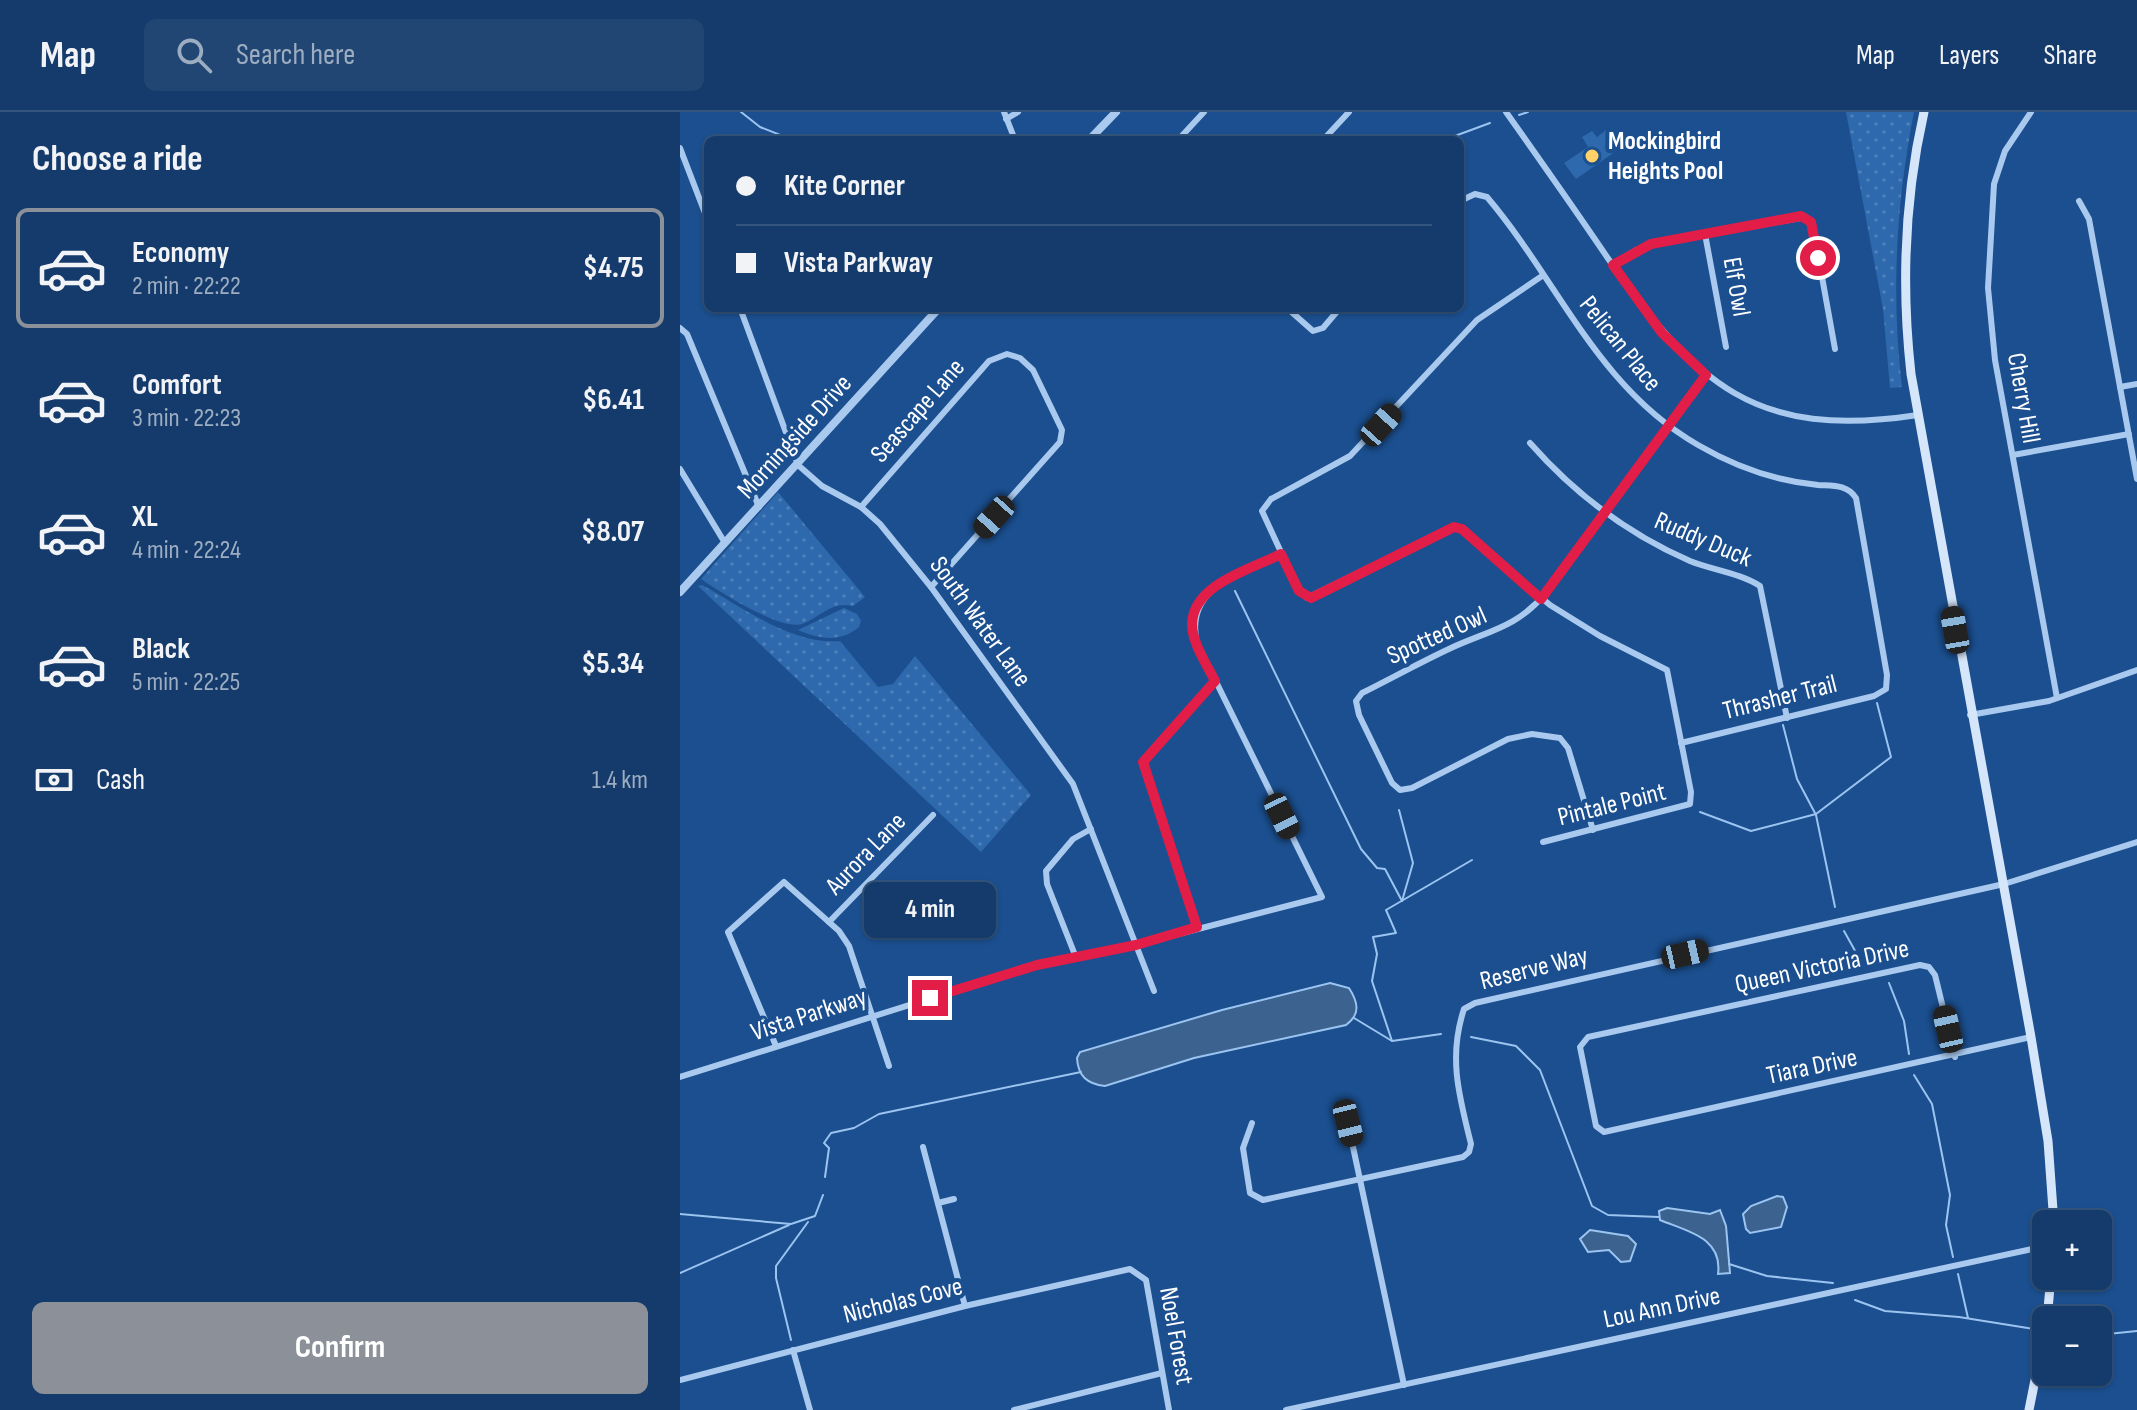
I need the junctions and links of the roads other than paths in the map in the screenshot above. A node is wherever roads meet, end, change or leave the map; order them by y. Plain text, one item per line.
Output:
1 (1018, 112) edge
2 (1116, 112) edge
3 (1204, 112) edge
4 (1349, 112) edge
5 (1506, 112) edge
6 (1924, 112) edge
7 (2031, 112) edge
8 (1005, 115) edge
9 (1013, 136) edge
10 (1093, 136) edge
11 (1182, 136) edge
12 (1327, 136) edge
13 (680, 148) edge
14 (1464, 200) edge
15 (2079, 201) dead end
16 (704, 211) edge
17 (1705, 234) junction
18 (1613, 265) junction
19 (1542, 276) junction
20 (741, 312) edge
21 (935, 312) edge
22 (1292, 312) edge
23 (1337, 312) edge
24 (680, 328) edge
25 (1726, 347) dead end
26 (1835, 349) dead end
27 (1706, 375) junction
28 (2137, 384) edge
29 (2120, 387) junction
30 (1918, 415) junction
31 (1668, 426) junction
32 (2129, 434) junction
33 (1530, 443) dead end
34 (2013, 455) junction
35 (798, 465) junction
36 (680, 469) edge
37 (2137, 479) edge
38 (759, 507) junction
39 (861, 507) junction
40 (1605, 513) junction
41 (725, 543) junction
42 (1281, 554) junction
43 (931, 587) junction
44 (680, 592) edge
45 (1541, 599) junction
46 (2137, 670) edge
47 (1215, 681) junction
48 (1886, 689) joint
49 (2057, 698) junction
50 (1970, 715) junction
51 (1787, 718) junction
52 (1681, 743) junction
53 (933, 815) dead end
54 (1091, 829) junction
55 (1593, 830) junction
56 (1543, 842) dead end
57 (2137, 842) edge
58 (2004, 884) junction
59 (829, 922) junction
60 (1197, 927) junction
61 (1136, 945) junction
62 (1075, 955) junction
63 (1154, 991) dead end
64 (874, 1015) junction
65 (2031, 1037) junction
66 (776, 1046) junction
67 (1955, 1057) junction
68 (889, 1066) dead end
69 (680, 1077) edge
70 (1344, 1105) dead end
71 (1252, 1123) dead end
72 (1601, 1131) joint
73 (923, 1147) dead end
74 (1363, 1179) junction
75 (954, 1199) dead end
76 (938, 1203) junction
77 (2053, 1210) edge
78 (2032, 1249) edge
79 (1138, 1272) joint
80 (965, 1306) junction
81 (793, 1350) junction
82 (1162, 1373) junction
83 (680, 1380) edge
84 (1404, 1385) junction
85 (2034, 1386) edge
86 (1048, 1406) edge
87 (810, 1410) edge
88 (1014, 1410) edge
89 (1169, 1410) edge
90 (1286, 1410) edge
91 (2029, 1410) edge

1 - 8 street
2 - 10 street
3 - 11 street
4 - 12 street
5 - 18 street
6 - 30 main road
7 - 34 street, Cherry Hill
8 - 9 street
13 - 16 street
14 - 19 street, Pelican Place
15 - 29 street
17 - 18 street
17 - 25 street, Elf Owl
17 - 26 street
18 - 27 street
19 - 31 street, Pelican Place
19 - 42 street
20 - 35 street
21 - 35 street, Morningside Drive
22 - 23 street
24 - 38 street
27 - 30 street
27 - 31 street, Spotted Owl
28 - 29 street
29 - 32 street
30 - 50 main road
31 - 40 street, Spotted Owl
31 - 48 street, Pelican Place
32 - 34 street
32 - 37 street
33 - 40 street, Ruddy Duck
34 - 49 street, Cherry Hill
35 - 38 street, Morningside Drive
35 - 39 street, South Water Lane
36 - 41 street
38 - 41 street, Morningside Drive
39 - 43 street, South Water Lane
39 - 43 street, Seascape Lane
40 - 45 street, Spotted Owl
40 - 51 street, Ruddy Duck
41 - 44 street, Morningside Drive
42 - 45 street
42 - 47 street
43 - 54 street, South Water Lane
45 - 52 street
45 - 55 street, Spotted Owl
46 - 49 street
47 - 60 street
47 - 60 street, Vista Parkway
48 - 51 street, Thrasher Trail
49 - 50 street
50 - 58 main road
51 - 52 street, Thrasher Trail
52 - 55 street, Pintale Point
53 - 59 street, Aurora Lane
54 - 61 street, South Water Lane
54 - 62 street
55 - 56 street, Pintale Point
57 - 58 street
58 - 65 main road
58 - 74 street, Reserve Way
59 - 64 street
59 - 66 street
60 - 61 street, Vista Parkway
61 - 62 street, Vista Parkway
61 - 63 street, South Water Lane
62 - 64 street, Vista Parkway
64 - 66 street, Vista Parkway
64 - 68 street
65 - 67 street, Tiara Drive
65 - 77 main road
66 - 69 street, Vista Parkway
67 - 72 street, Tiara Drive
67 - 72 street, Queen Victoria Drive
70 - 74 street
71 - 74 street, Reserve Way
73 - 76 street
74 - 84 street
75 - 76 street
76 - 80 street
78 - 84 street, Lou Ann Drive
79 - 80 street, Nicholas Cove
79 - 82 street, Noel Forest
80 - 81 street, Nicholas Cove
81 - 83 street, Nicholas Cove
81 - 87 street
82 - 86 street
82 - 89 street, Noel Forest
84 - 90 street, Lou Ann Drive
85 - 91 main road
86 - 88 street

